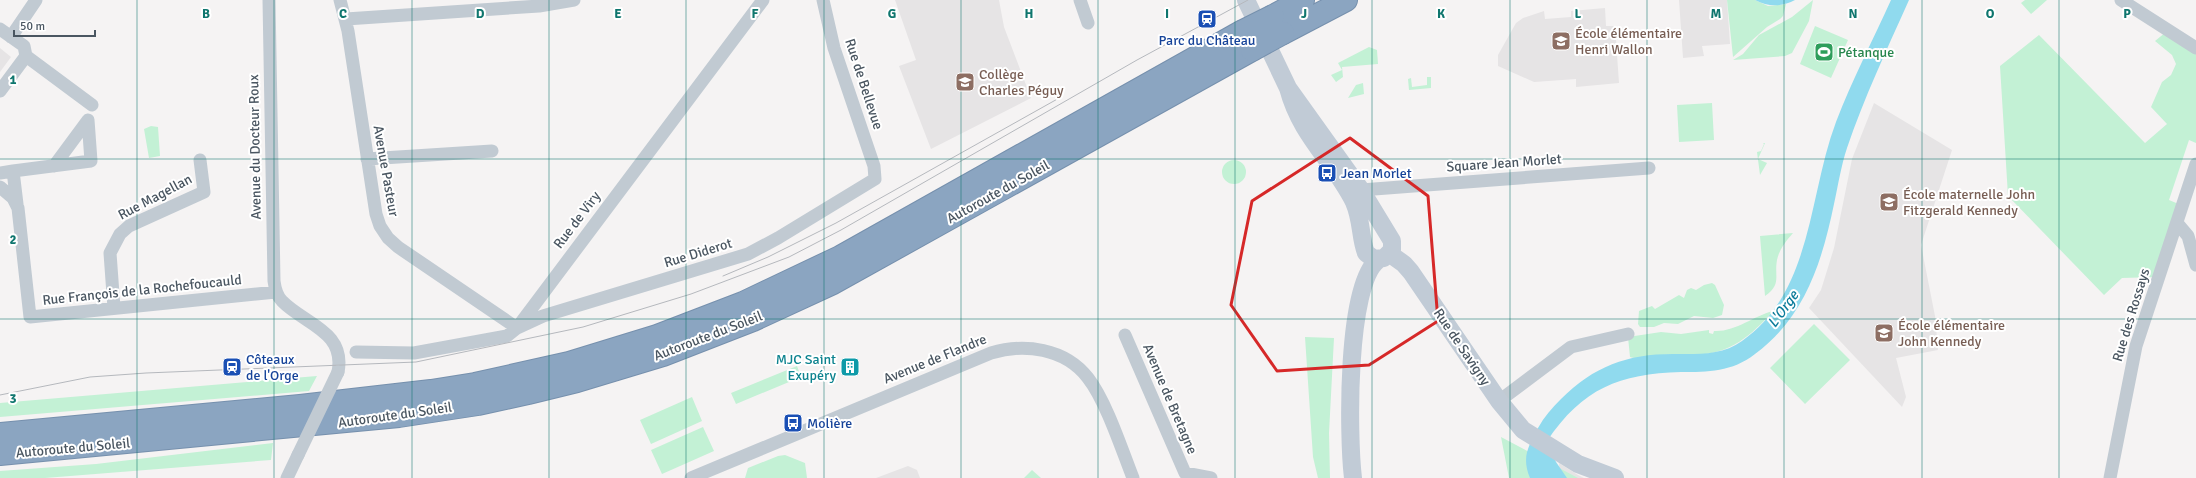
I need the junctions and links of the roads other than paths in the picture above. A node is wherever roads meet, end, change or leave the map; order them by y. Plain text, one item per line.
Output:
1 (36, 0) edge
2 (269, 0) edge
3 (340, 0) edge
4 (574, 0) edge
5 (764, 0) edge
6 (824, 0) edge
7 (1080, 0) edge
8 (1246, 0) edge
9 (1303, 0) edge
10 (1346, 0) edge
11 (2121, 0) edge
12 (346, 19) junction
13 (1088, 23) dead end
14 (1278, 24) junction
15 (0, 29) edge
16 (11, 37) junction
17 (1247, 41) junction
18 (2196, 48) edge
19 (26, 56) junction
20 (1288, 88) junction
21 (0, 91) edge
22 (92, 105) dead end
23 (492, 151) dead end
24 (367, 159) junction
25 (200, 160) dead end
26 (2196, 164) edge
27 (54, 166) dead end
28 (1649, 168) dead end
29 (6, 172) edge
30 (875, 179) joint
31 (0, 187) edge
32 (1361, 190) junction
33 (18, 208) junction
34 (2177, 223) junction
35 (1386, 234) junction
36 (1374, 251) junction
37 (2196, 265) edge
38 (276, 292) junction
39 (114, 308) junction
40 (517, 328) junction
41 (1628, 334) dead end
42 (1125, 335) dead end
43 (356, 352) dead end
44 (1499, 401) junction
45 (0, 434) edge
46 (0, 454) edge
47 (287, 478) edge
48 (691, 478) edge
49 (1133, 478) edge
50 (1211, 478) edge
51 (1353, 478) edge
52 (1615, 478) edge
53 (2110, 478) edge

1 - 16 street
2 - 38 street, Avenue du Docteur Roux
3 - 12 street, Avenue Pasteur
4 - 12 street
5 - 40 street, Rue de Viry
6 - 30 street, Rue de Bellevue
7 - 13 street
8 - 20 main road
9 - 14 highway, Autoroute du Soleil
10 - 14 highway, Autoroute du Soleil
11 - 18 street
12 - 24 street, Avenue Pasteur
14 - 17 highway, Autoroute du Soleil, bridge
15 - 16 street
16 - 19 street
17 - 45 highway, Autoroute du Soleil
17 - 46 highway, Autoroute du Soleil
19 - 21 street
19 - 22 street
20 - 32 main road
20 - 36 main road
23 - 24 street
24 - 40 street, Avenue Pasteur
25 - 39 street, Rue Magellan
26 - 34 street, Rue des Rossays
27 - 29 street
28 - 32 street, Square Jean Morlet
29 - 33 street
30 - 40 street, Rue Diderot
31 - 33 street
32 - 35 main road
33 - 39 street, Rue François de la Rochefoucauld
34 - 37 street
34 - 53 street, Rue des Rossays
35 - 36 main road
35 - 36 main road
36 - 44 main road, Rue de Savigny
36 - 51 main road
38 - 39 street, Rue François de la Rochefoucauld
38 - 47 street, bridge
40 - 43 street, Rue de Viry
41 - 44 street
42 - 50 street, Avenue de Bretagne
44 - 52 main road, Rue de Savigny
48 - 49 street, Avenue de Flandre

